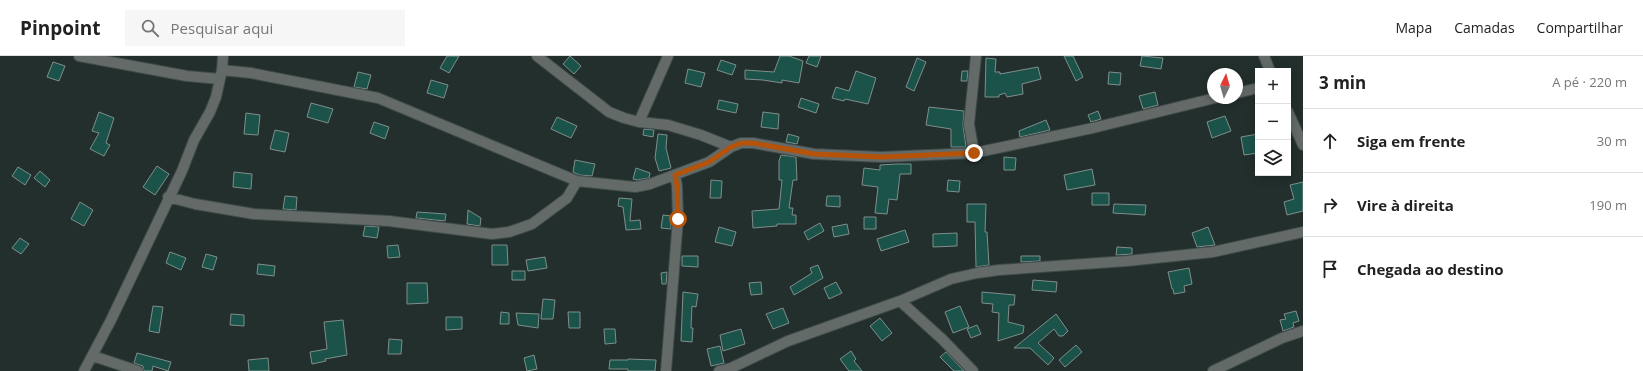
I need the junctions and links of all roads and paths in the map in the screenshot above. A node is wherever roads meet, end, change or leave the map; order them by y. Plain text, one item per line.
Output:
1 (79, 56) edge
2 (223, 56) edge
3 (538, 56) edge
4 (668, 56) edge
5 (976, 56) edge
6 (1264, 56) edge
7 (1269, 68) edge
8 (221, 75) junction
9 (1255, 89) edge
10 (1243, 92) edge
11 (1207, 100) edge
12 (1291, 119) edge
13 (639, 122) junction
14 (1303, 145) edge
15 (731, 147) junction
16 (974, 153) junction
17 (675, 175) junction
18 (577, 182) junction
19 (168, 197) junction
20 (1303, 232) edge
21 (900, 302) junction
22 (1303, 331) edge
23 (93, 356) junction
24 (84, 371) edge
25 (138, 371) edge
26 (666, 371) edge
27 (719, 371) edge
28 (972, 371) edge
29 (1213, 371) edge

1 - 8 street
2 - 8 street
3 - 13 street
4 - 13 street
5 - 16 street
6 - 7 street
8 - 18 street
8 - 19 street
9 - 10 street
11 - 16 street
12 - 14 street
13 - 15 street
15 - 16 street
15 - 17 street
17 - 18 street
17 - 26 street
18 - 19 street
19 - 23 street
20 - 21 street
21 - 27 street
21 - 28 street
22 - 29 street
23 - 24 street
23 - 25 street

